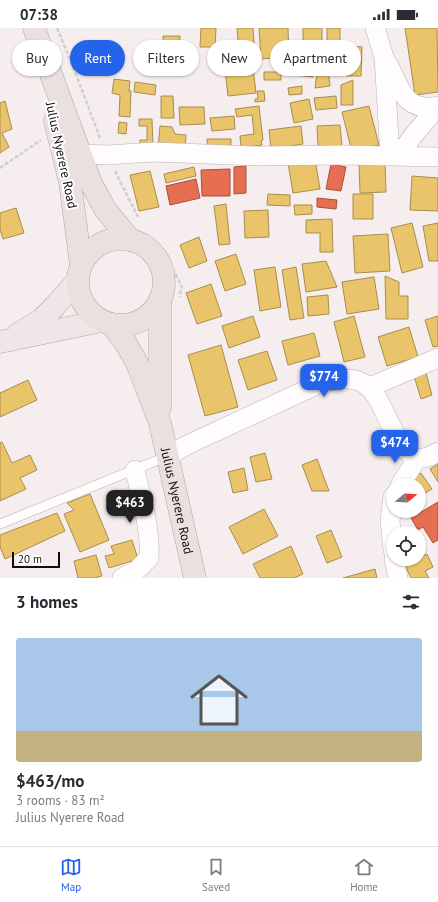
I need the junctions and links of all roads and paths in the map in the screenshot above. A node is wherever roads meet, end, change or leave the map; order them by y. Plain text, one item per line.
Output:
1 (375, 28) edge
2 (37, 37) edge
3 (384, 58) junction
4 (438, 106) edge
5 (57, 130) junction
6 (80, 154) junction
7 (395, 156) junction
8 (438, 157) edge
9 (0, 168) edge
10 (130, 240) junction
11 (79, 273) junction
12 (160, 299) junction
13 (106, 322) junction
14 (5, 341) edge
15 (438, 358) edge
16 (370, 387) junction
17 (160, 423) junction
18 (438, 452) edge
19 (168, 456) junction
20 (417, 459) junction
21 (134, 470) junction
22 (405, 478) edge
23 (0, 524) edge
24 (395, 566) edge
25 (122, 578) edge
26 (195, 578) edge
27 (398, 578) edge

1 - 3 street
2 - 5 highway, Julius Nyerere Road
2 - 6 highway, Julius Nyerere Road
3 - 4 street
3 - 7 street
4 - 7 street
5 - 9 path
5 - 11 highway, Julius Nyerere Road
6 - 7 street
6 - 10 highway, Julius Nyerere Road
7 - 8 street
10 - 11 highway, Julius Nyerere Road
10 - 12 highway, Julius Nyerere Road
11 - 13 highway, Julius Nyerere Road
11 - 14 main road
12 - 13 highway
12 - 17 highway, Julius Nyerere Road
13 - 14 main road
13 - 17 highway, Julius Nyerere Road
15 - 16 street
16 - 19 street
16 - 20 street
17 - 19 highway, Julius Nyerere Road
18 - 20 street
19 - 21 lane
19 - 26 highway, Julius Nyerere Road
20 - 22 street
21 - 23 lane
21 - 25 street
24 - 27 street

